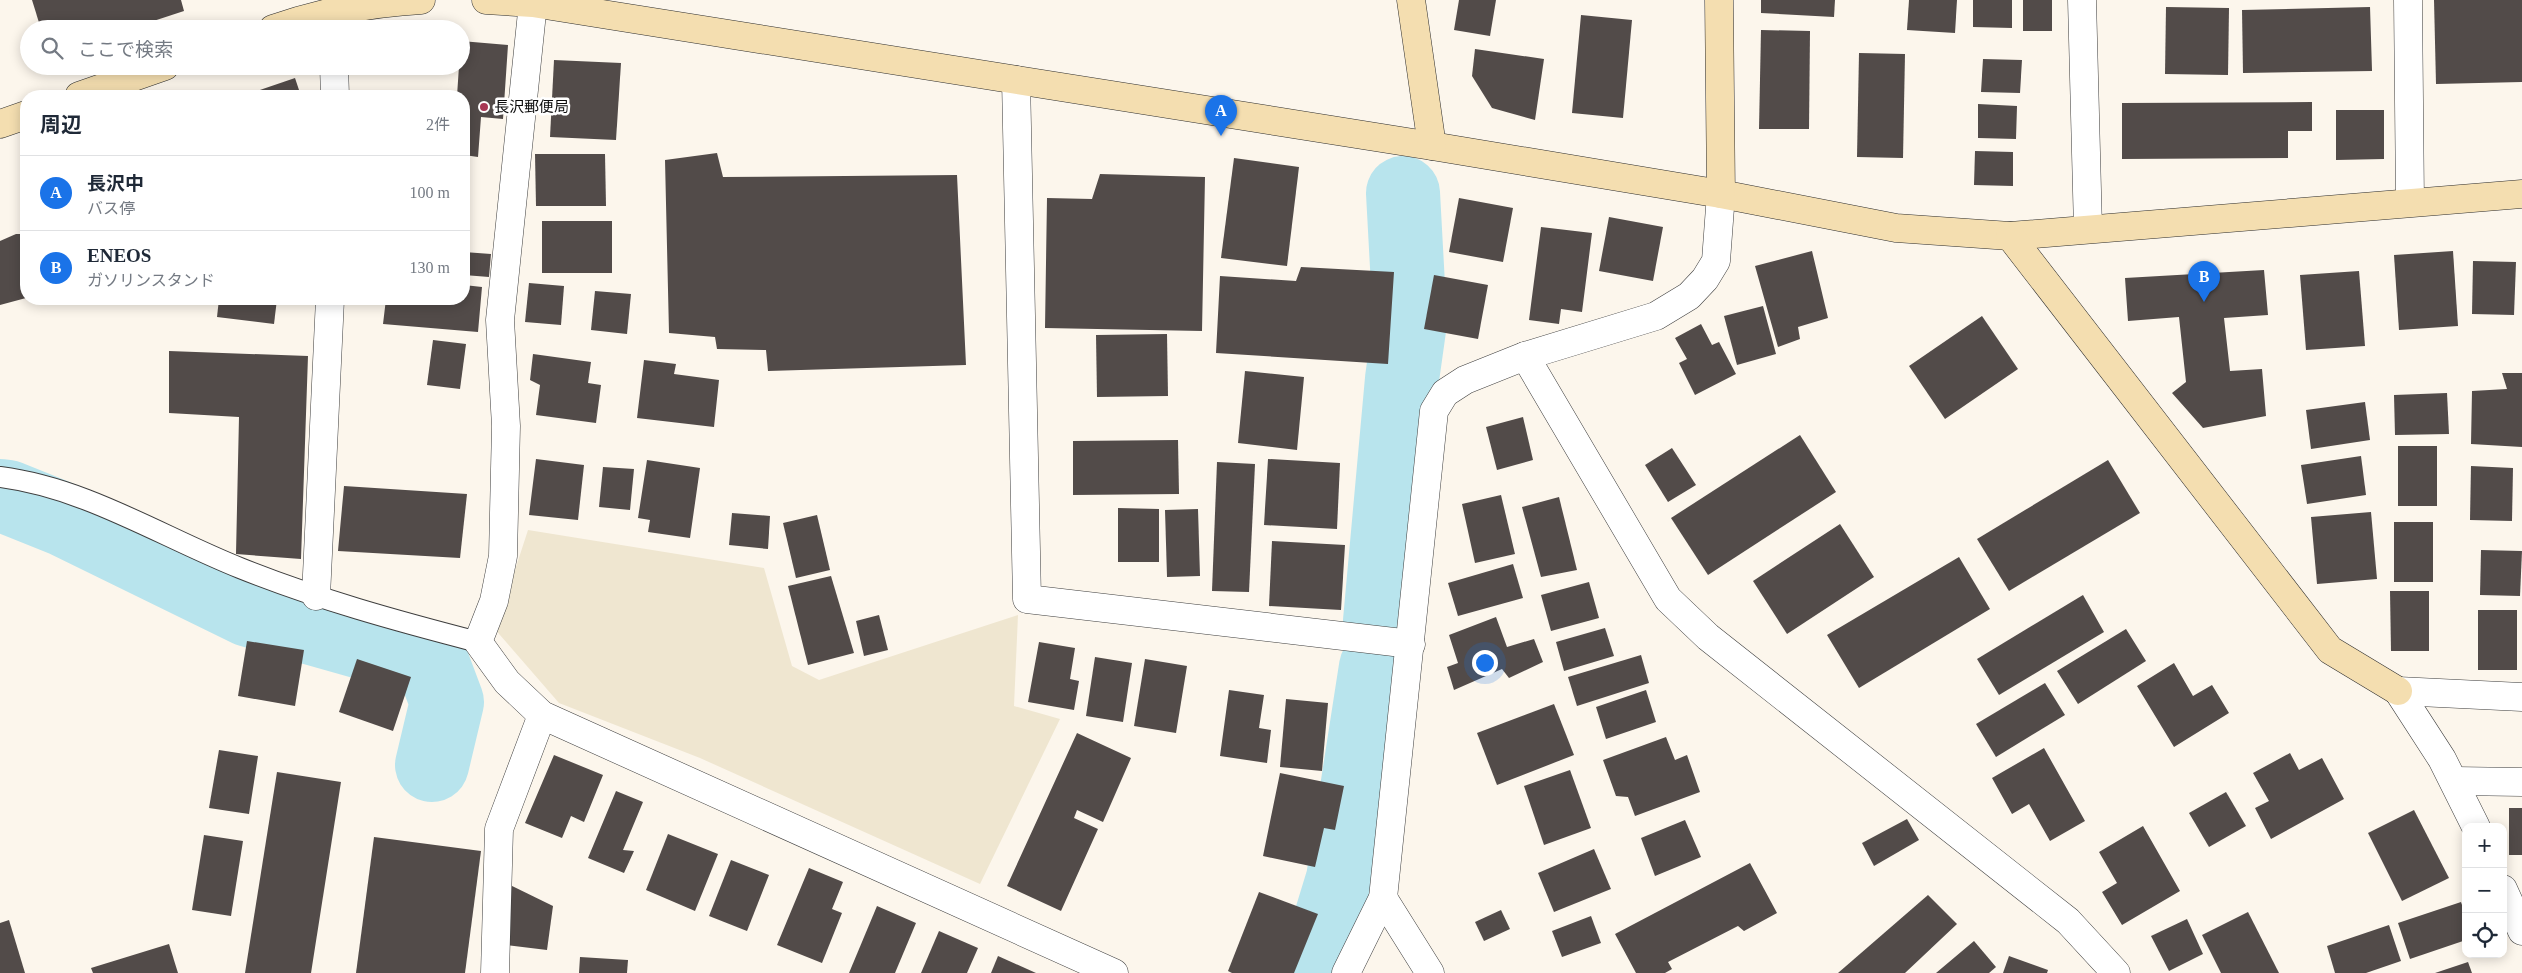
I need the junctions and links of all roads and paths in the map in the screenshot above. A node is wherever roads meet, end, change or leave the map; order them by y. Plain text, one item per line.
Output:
1 (421, 0) edge
2 (486, 0) edge
3 (1411, 0) edge
4 (1719, 0) edge
5 (2082, 0) edge
6 (2408, 0) edge
7 (534, 3) junction
8 (329, 14) edge
9 (297, 20) edge
10 (139, 75) edge
11 (334, 75) edge
12 (1016, 80) junction
13 (96, 90) edge
14 (335, 90) edge
15 (20, 117) edge
16 (0, 124) edge
17 (1432, 146) junction
18 (1721, 194) junction
19 (2522, 194) edge
20 (2410, 202) junction
21 (2088, 229) junction
22 (2010, 236) junction
23 (330, 305) edge
24 (1525, 356) junction
25 (0, 477) edge
26 (316, 596) junction
27 (478, 642) junction
28 (1411, 644) junction
29 (2398, 692) junction
30 (2522, 697) edge
31 (542, 715) junction
32 (2455, 781) junction
33 (2522, 782) edge
34 (2474, 823) edge
35 (1383, 898) junction
36 (2507, 898) edge
37 (2522, 931) edge
38 (495, 973) edge
39 (1114, 973) edge
40 (1346, 973) edge
41 (1430, 973) edge
42 (2116, 973) edge

1 - 8 street
2 - 7 street
3 - 17 street
4 - 18 street
5 - 21 street
6 - 20 street
7 - 12 street
7 - 27 street
8 - 9 street
10 - 13 street
11 - 14 street
12 - 17 street
12 - 28 street
15 - 16 street
17 - 18 street
18 - 22 street
18 - 24 street
19 - 20 street
20 - 21 street
21 - 22 street
22 - 29 street
23 - 26 street
24 - 28 street
24 - 42 street
25 - 26 lane
26 - 27 lane
27 - 31 street
28 - 35 street
29 - 30 street
29 - 32 street
31 - 38 street
31 - 39 street
32 - 33 street
32 - 34 street
35 - 40 street
35 - 41 street
36 - 37 street

